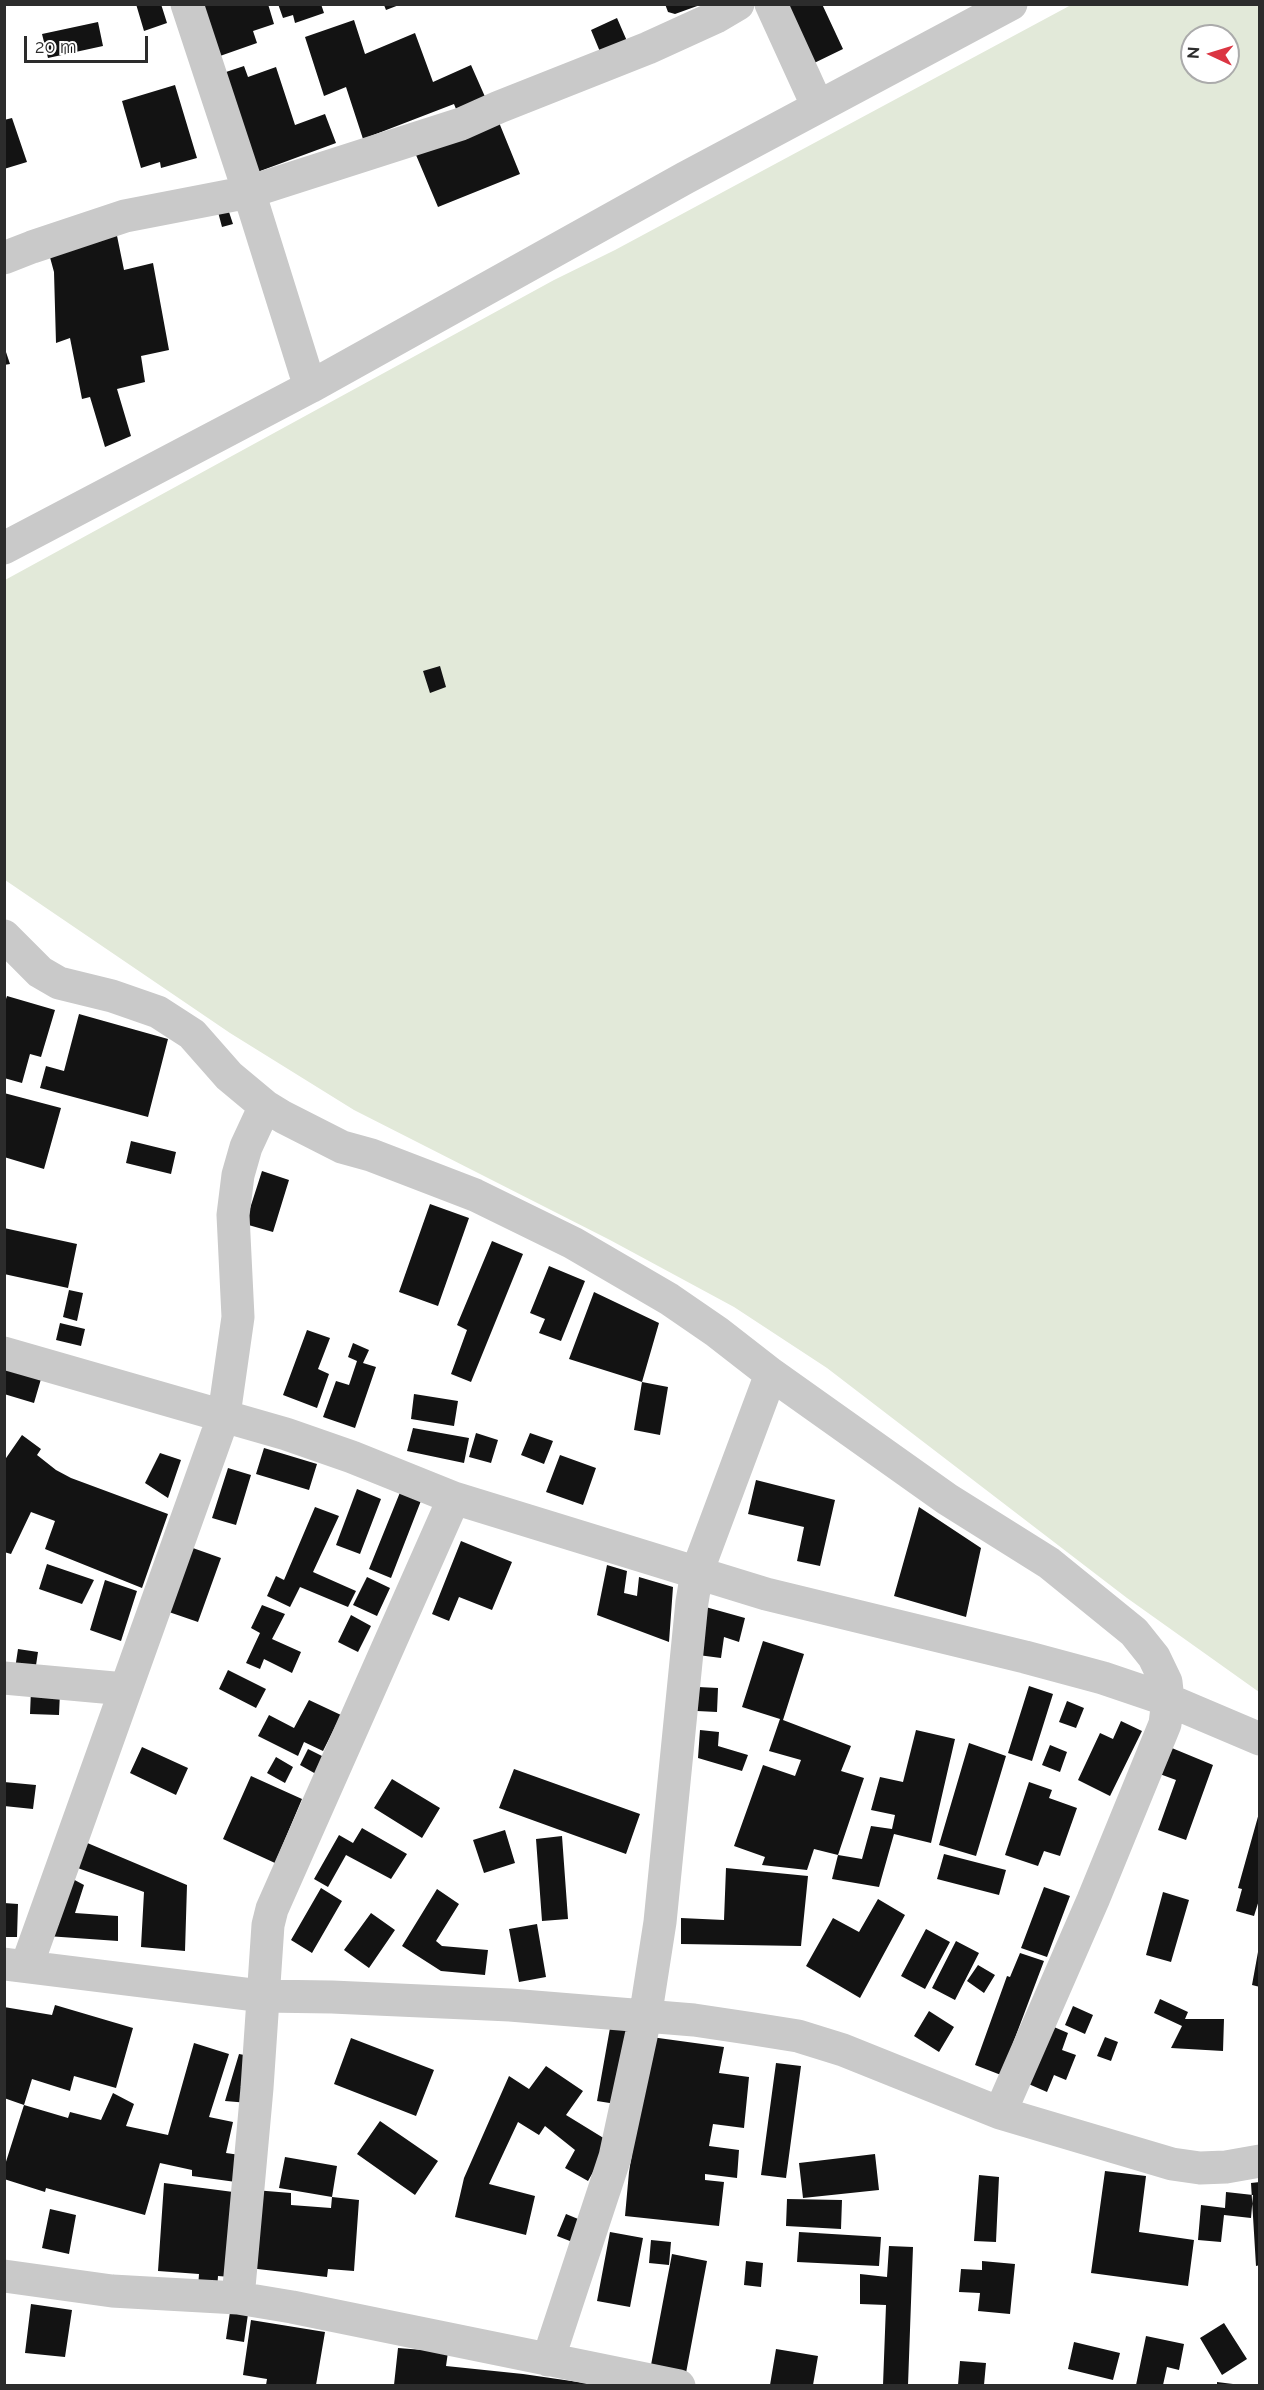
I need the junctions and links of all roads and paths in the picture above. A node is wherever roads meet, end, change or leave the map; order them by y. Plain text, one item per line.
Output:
1 (187, 4) edge
2 (738, 4) edge
3 (771, 4) edge
4 (1011, 4) edge
5 (818, 107) junction
6 (249, 192) junction
7 (4, 258) edge
8 (310, 387) junction
9 (4, 548) edge
10 (4, 936) edge
11 (265, 1106) junction
12 (4, 1353) edge
13 (771, 1374) junction
14 (225, 1415) junction
15 (454, 1498) junction
16 (697, 1572) junction
17 (4, 1678) edge
18 (125, 1689) junction
19 (1168, 1700) junction
20 (1260, 1739) edge
21 (16, 1965) edge
22 (262, 1996) junction
23 (645, 2018) junction
24 (1000, 2113) junction
25 (1260, 2161) edge
26 (4, 2276) edge
27 (238, 2298) junction
28 (548, 2360) junction
29 (679, 2385) edge

1 - 6 street
2 - 6 street
3 - 5 street
4 - 5 street
5 - 8 street
6 - 7 street
6 - 8 street
8 - 9 street
10 - 11 street
11 - 13 street
11 - 14 street
12 - 14 street
13 - 16 street
13 - 19 street
14 - 15 street
14 - 18 street
15 - 16 street
15 - 22 street
16 - 19 street
16 - 23 street
17 - 18 street
18 - 21 street
19 - 20 street
19 - 24 street
21 - 22 street
22 - 23 street
22 - 27 street
23 - 24 street
23 - 28 street
24 - 25 street
26 - 27 street
27 - 28 street
28 - 29 street

